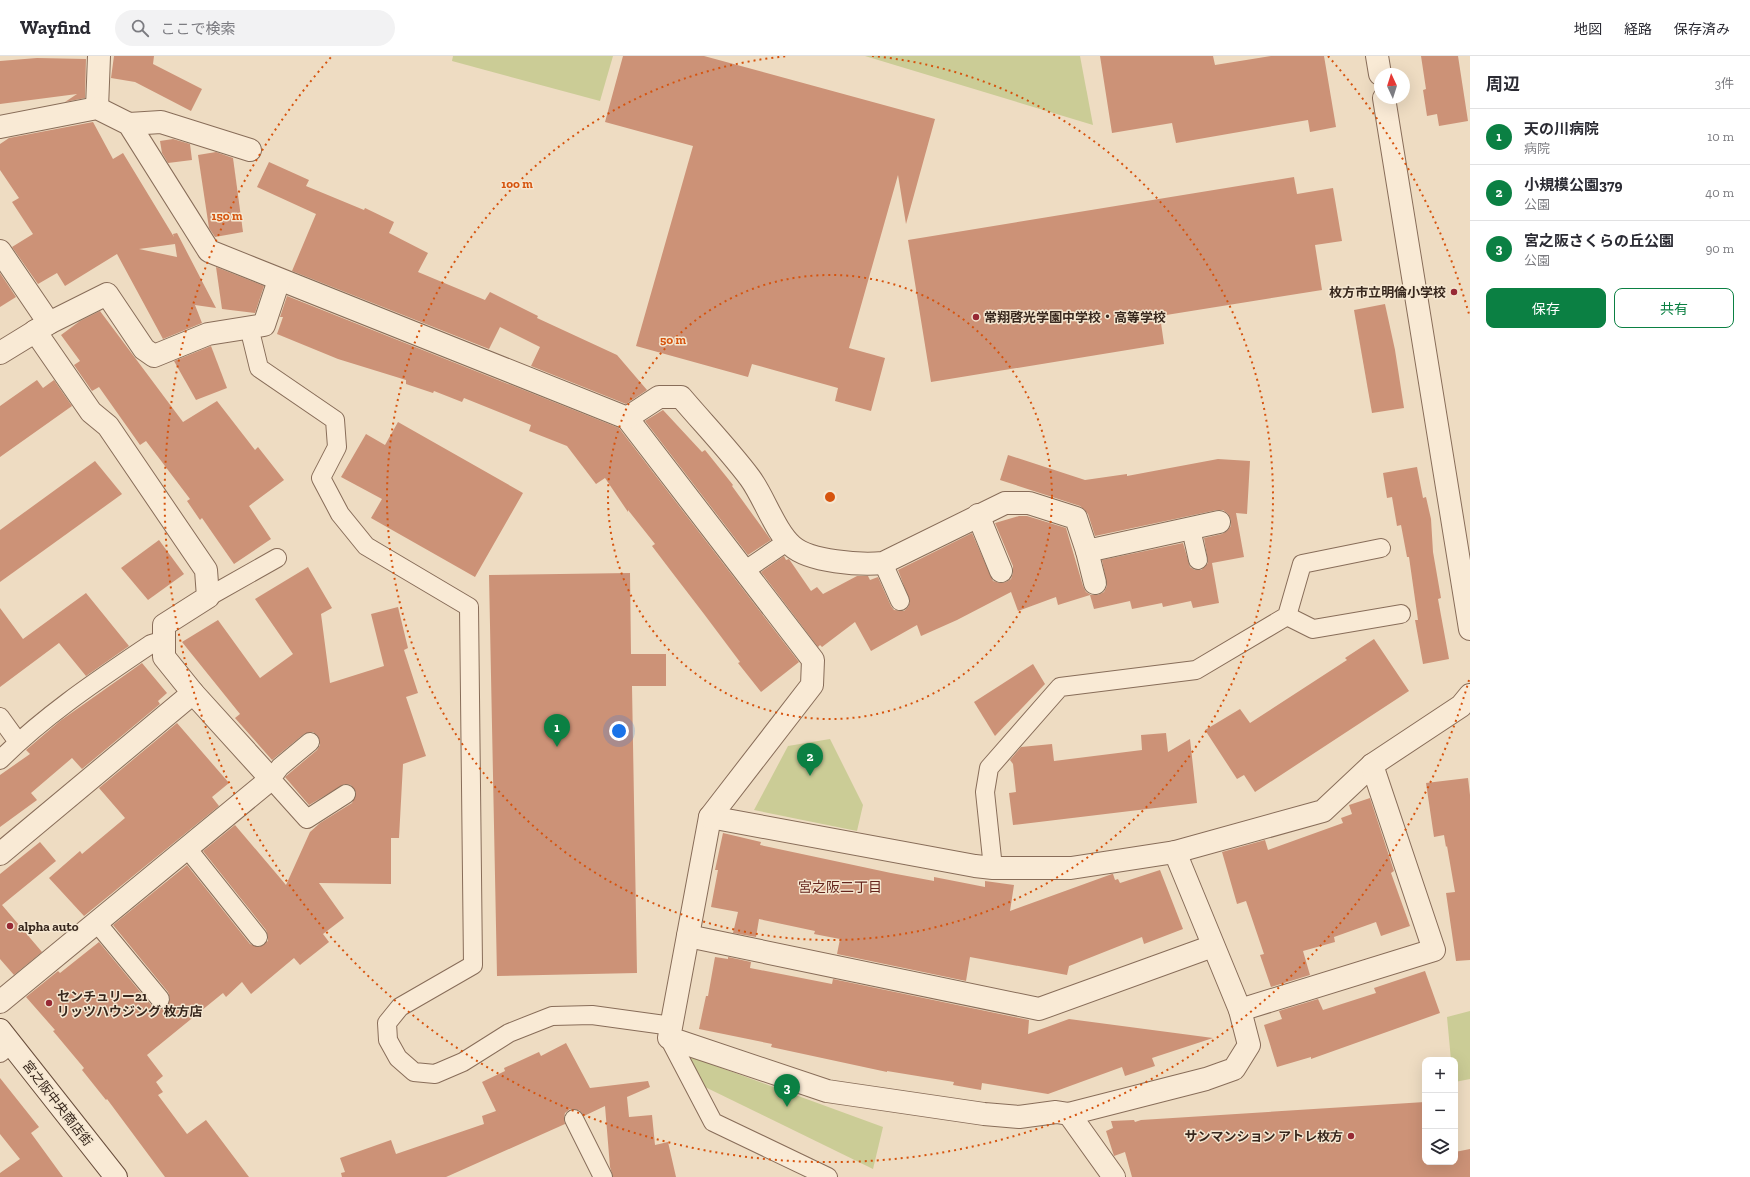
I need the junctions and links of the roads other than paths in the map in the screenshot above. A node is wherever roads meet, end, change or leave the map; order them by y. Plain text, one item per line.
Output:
1 (99, 56) edge
2 (1377, 56) edge
3 (1379, 68) edge
4 (1385, 104) edge
5 (97, 108) junction
6 (129, 124) junction
7 (0, 127) edge
8 (250, 150) dead end
9 (0, 251) edge
10 (279, 280) junction
11 (42, 327) junction
12 (249, 327) junction
13 (0, 353) edge
14 (627, 418) junction
15 (978, 515) junction
16 (1220, 522) dead end
17 (1191, 529) junction
18 (788, 542) junction
19 (1382, 548) dead end
20 (1087, 551) junction
21 (277, 558) dead end
22 (1198, 560) dead end
23 (883, 564) junction
24 (744, 571) junction
25 (1001, 572) dead end
26 (1095, 583) dead end
27 (208, 597) junction
28 (900, 601) dead end
29 (1401, 614) dead end
30 (1287, 616) junction
31 (1470, 629) edge
32 (164, 640) junction
33 (193, 693) junction
34 (1470, 695) edge
35 (0, 718) edge
36 (18, 742) junction
37 (310, 742) dead end
38 (0, 760) edge
39 (1372, 765) junction
40 (271, 779) junction
41 (346, 794) dead end
42 (710, 817) junction
43 (187, 848) junction
44 (1175, 852) junction
45 (0, 854) edge
46 (993, 868) junction
47 (97, 923) junction
48 (688, 936) junction
49 (258, 937) dead end
50 (1213, 946) junction
51 (160, 999) dead end
52 (0, 1002) edge
53 (1240, 1010) junction
54 (671, 1032) junction
55 (4, 1042) edge
56 (1069, 1114) junction
57 (574, 1119) dead end
58 (116, 1177) edge
59 (603, 1177) edge
60 (828, 1177) edge
61 (1114, 1177) edge

1 - 5 street
2 - 3 street
4 - 31 street
5 - 6 street
5 - 7 street
6 - 8 street
6 - 10 street
9 - 11 street
10 - 12 street
10 - 14 street
11 - 12 street
11 - 13 street
11 - 27 street
12 - 54 lane
14 - 18 street
14 - 24 street
15 - 20 street
15 - 23 street
15 - 25 street
16 - 17 street
17 - 20 street
17 - 22 lane
18 - 23 street
18 - 24 lane
19 - 30 lane
20 - 26 street
21 - 27 lane
23 - 28 lane
24 - 42 street
27 - 32 street
29 - 30 lane
30 - 46 lane
32 - 33 street
32 - 36 lane
33 - 40 street
33 - 45 street
34 - 39 street
35 - 36 lane
36 - 38 lane
37 - 40 lane
39 - 44 street
39 - 53 street
40 - 41 lane
40 - 43 street
42 - 46 street
42 - 48 street
43 - 47 street
43 - 49 lane
44 - 46 street
44 - 50 street
47 - 51 lane
47 - 52 street
48 - 50 street
48 - 54 street
50 - 53 street
53 - 56 street
54 - 56 street
54 - 60 lane
55 - 58 street, 宮之阪中央商店街
56 - 61 street
57 - 59 lane

